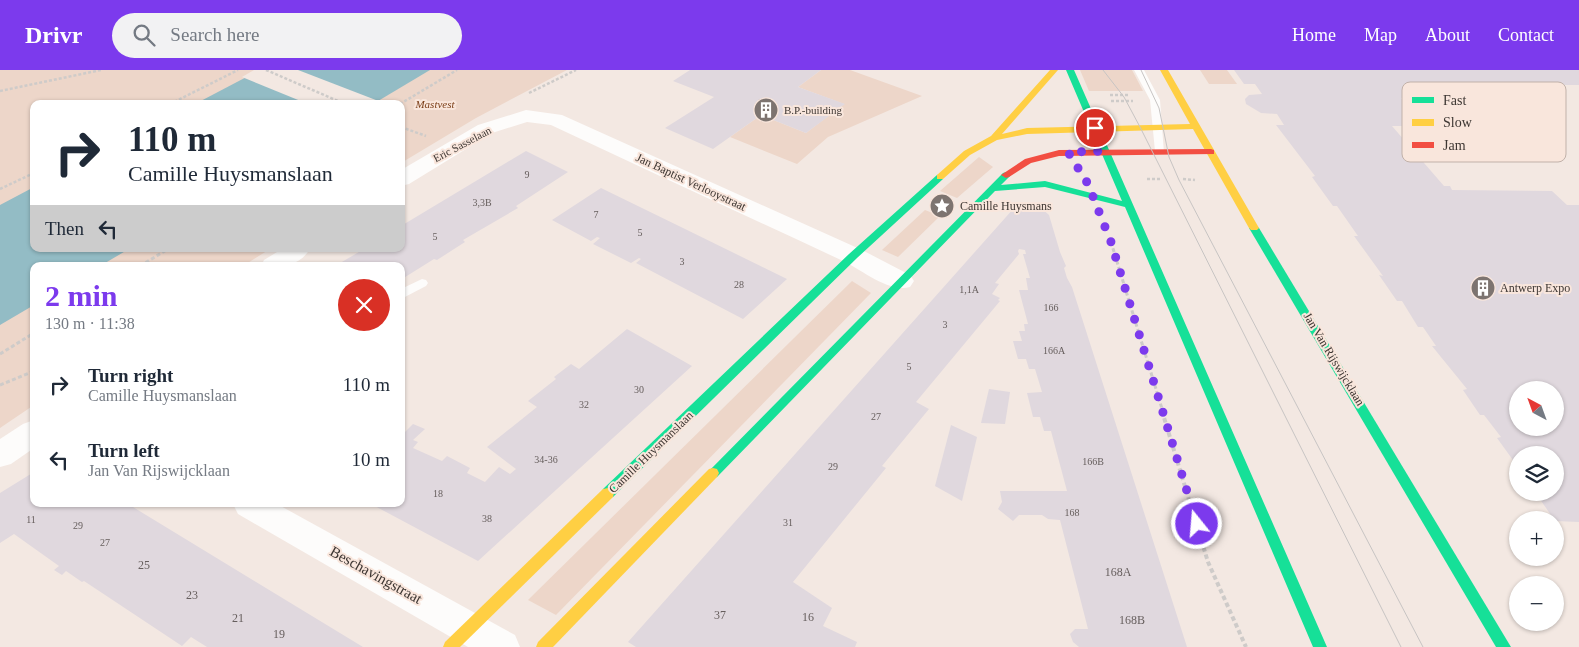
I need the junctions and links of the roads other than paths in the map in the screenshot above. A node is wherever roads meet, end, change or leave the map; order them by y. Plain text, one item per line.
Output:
1 (1054, 70) edge
2 (1070, 70) edge
3 (1139, 70) edge
4 (1164, 70) edge
5 (526, 116) joint
6 (1196, 126) junction
7 (1157, 127) junction
8 (1095, 128) junction
9 (994, 138) junction
10 (1105, 151) junction
11 (1160, 151) junction
12 (1211, 152) junction
13 (405, 177) edge
14 (991, 189) junction
15 (1128, 206) junction
16 (294, 252) edge
17 (853, 256) junction
18 (279, 262) edge
19 (901, 281) junction
20 (422, 283) dead end
21 (405, 293) edge
22 (30, 435) edge
23 (0, 455) edge
24 (254, 507) edge
25 (460, 637) edge
26 (502, 647) edge
27 (543, 647) edge
28 (1320, 647) edge
29 (1504, 647) edge

1 - 9 street, Camille Huysmanslaan
2 - 8 street
3 - 7 lane
4 - 6 street, Jan Van Rijswijcklaan
5 - 13 street, Eric Sasselaan
5 - 17 street, Jan Baptist Verlooystraat
6 - 7 street, Camille Huysmanslaan
6 - 12 street, Jan Van Rijswijcklaan
7 - 8 street, Camille Huysmanslaan
7 - 11 lane
8 - 9 street, Camille Huysmanslaan
8 - 10 street
9 - 17 street, Camille Huysmanslaan
10 - 11 street
10 - 14 street
10 - 15 street
11 - 12 street
12 - 29 street, Jan Van Rijswijcklaan
14 - 15 street
14 - 19 street
15 - 28 street
16 - 18 street
17 - 19 street
17 - 25 street, Camille Huysmanslaan
19 - 27 street
20 - 21 lane
22 - 23 street
24 - 25 street, Beschavingstraat
25 - 26 street, Beschavingstraat

